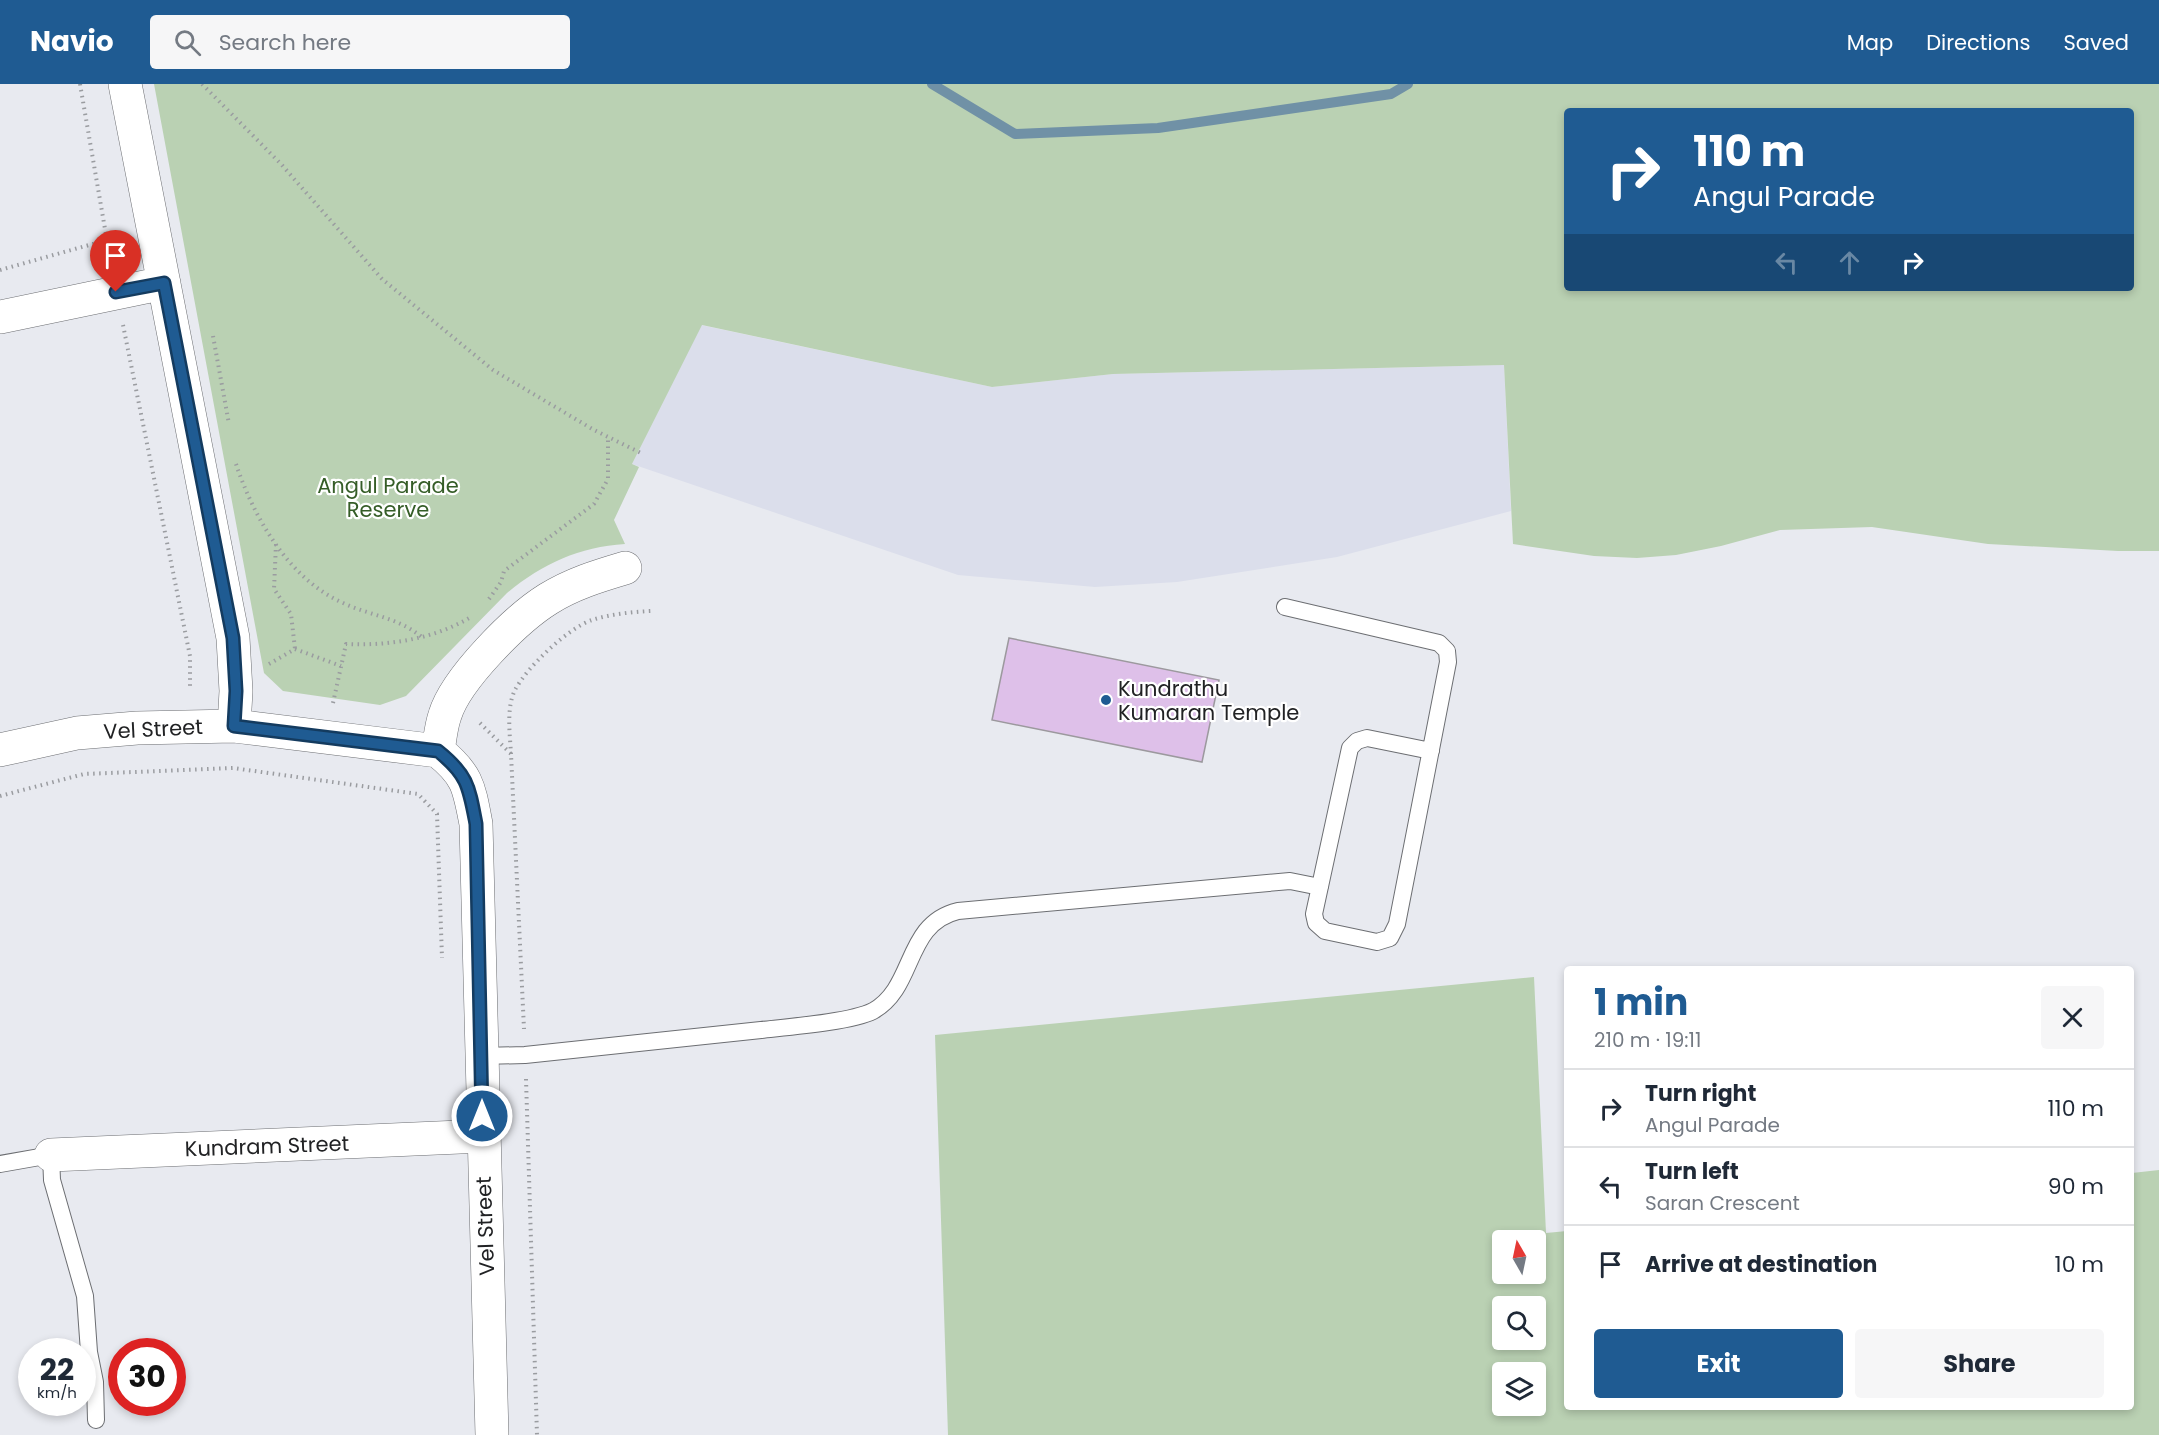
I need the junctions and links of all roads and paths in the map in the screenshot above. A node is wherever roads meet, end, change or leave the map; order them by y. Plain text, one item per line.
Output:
1 (80, 84) edge
2 (124, 84) edge
3 (202, 84) edge
4 (107, 240) junction
5 (0, 270) edge
6 (164, 283) junction
7 (116, 292) junction
8 (0, 318) edge
9 (213, 336) dead end
10 (230, 429) dead end
11 (608, 436) junction
12 (234, 452) dead end
13 (643, 454) dead end
14 (276, 542) junction
15 (625, 568) dead end
16 (487, 602) dead end
17 (1285, 607) dead end
18 (479, 610) dead end
19 (651, 611) dead end
20 (423, 638) junction
21 (295, 649) junction
22 (341, 666) junction
23 (190, 689) dead end
24 (236, 691) junction
25 (234, 726) junction
26 (330, 738) junction
27 (0, 750) edge
28 (438, 751) junction
29 (1431, 751) junction
30 (511, 754) dead end
31 (321, 781) junction
32 (0, 796) edge
33 (1320, 887) junction
34 (443, 968) dead end
35 (482, 1056) junction
36 (483, 1136) junction
37 (51, 1155) junction
38 (0, 1164) edge
39 (96, 1420) dead end
40 (492, 1435) edge

1 - 4 path
2 - 6 street
3 - 11 path
4 - 5 path
4 - 7 path
6 - 7 street
6 - 24 street
7 - 8 street
7 - 23 path
9 - 10 path
11 - 13 path
11 - 16 path
12 - 14 path
14 - 20 path
14 - 21 path
15 - 28 street
17 - 29 lane
18 - 20 path
19 - 30 path
20 - 22 path
21 - 22 path
21 - 24 path
22 - 26 path
24 - 25 street
25 - 26 street, Vel Street
25 - 27 street, Vel Street
26 - 28 street, Vel Street
26 - 31 path
28 - 35 street, Vel Street
29 - 33 lane
29 - 33 lane
31 - 32 path
31 - 34 path
33 - 35 lane
35 - 36 street, Vel Street
36 - 37 street, Kundram Street
36 - 40 street, Vel Street
37 - 38 lane
37 - 39 lane

